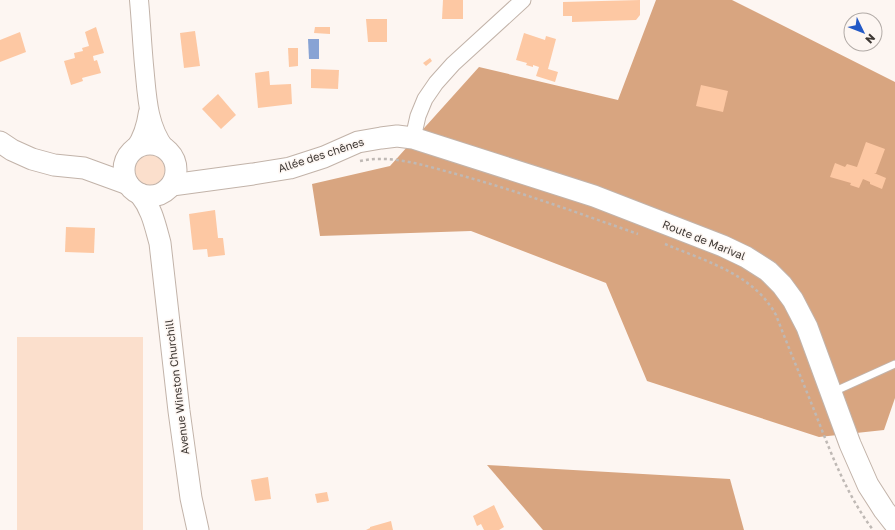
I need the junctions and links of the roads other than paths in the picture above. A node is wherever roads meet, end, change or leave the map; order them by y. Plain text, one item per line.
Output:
1 (139, 0) edge
2 (523, 0) edge
3 (148, 109) junction
4 (413, 138) junction
5 (0, 142) edge
6 (132, 152) junction
7 (170, 155) junction
8 (84, 168) junction
9 (217, 180) junction
10 (170, 188) junction
11 (134, 189) junction
12 (160, 243) junction
13 (895, 364) edge
14 (831, 393) junction
15 (895, 524) edge
16 (198, 530) edge

1 - 3 street
2 - 4 street
3 - 6 street
3 - 7 street
4 - 9 main road, Allée des chênes
4 - 14 main road, Route de Marival
5 - 8 main road
6 - 7 main road
6 - 8 main road
6 - 11 main road
7 - 9 main road, Allée des chênes
7 - 10 main road
8 - 11 main road
9 - 10 main road, Allée des chênes
10 - 11 main road
10 - 12 main road, Avenue Winston Churchill
11 - 12 main road, Avenue Winston Churchill
12 - 16 main road, Avenue Winston Churchill
13 - 14 lane
14 - 15 main road, Route de Marival

